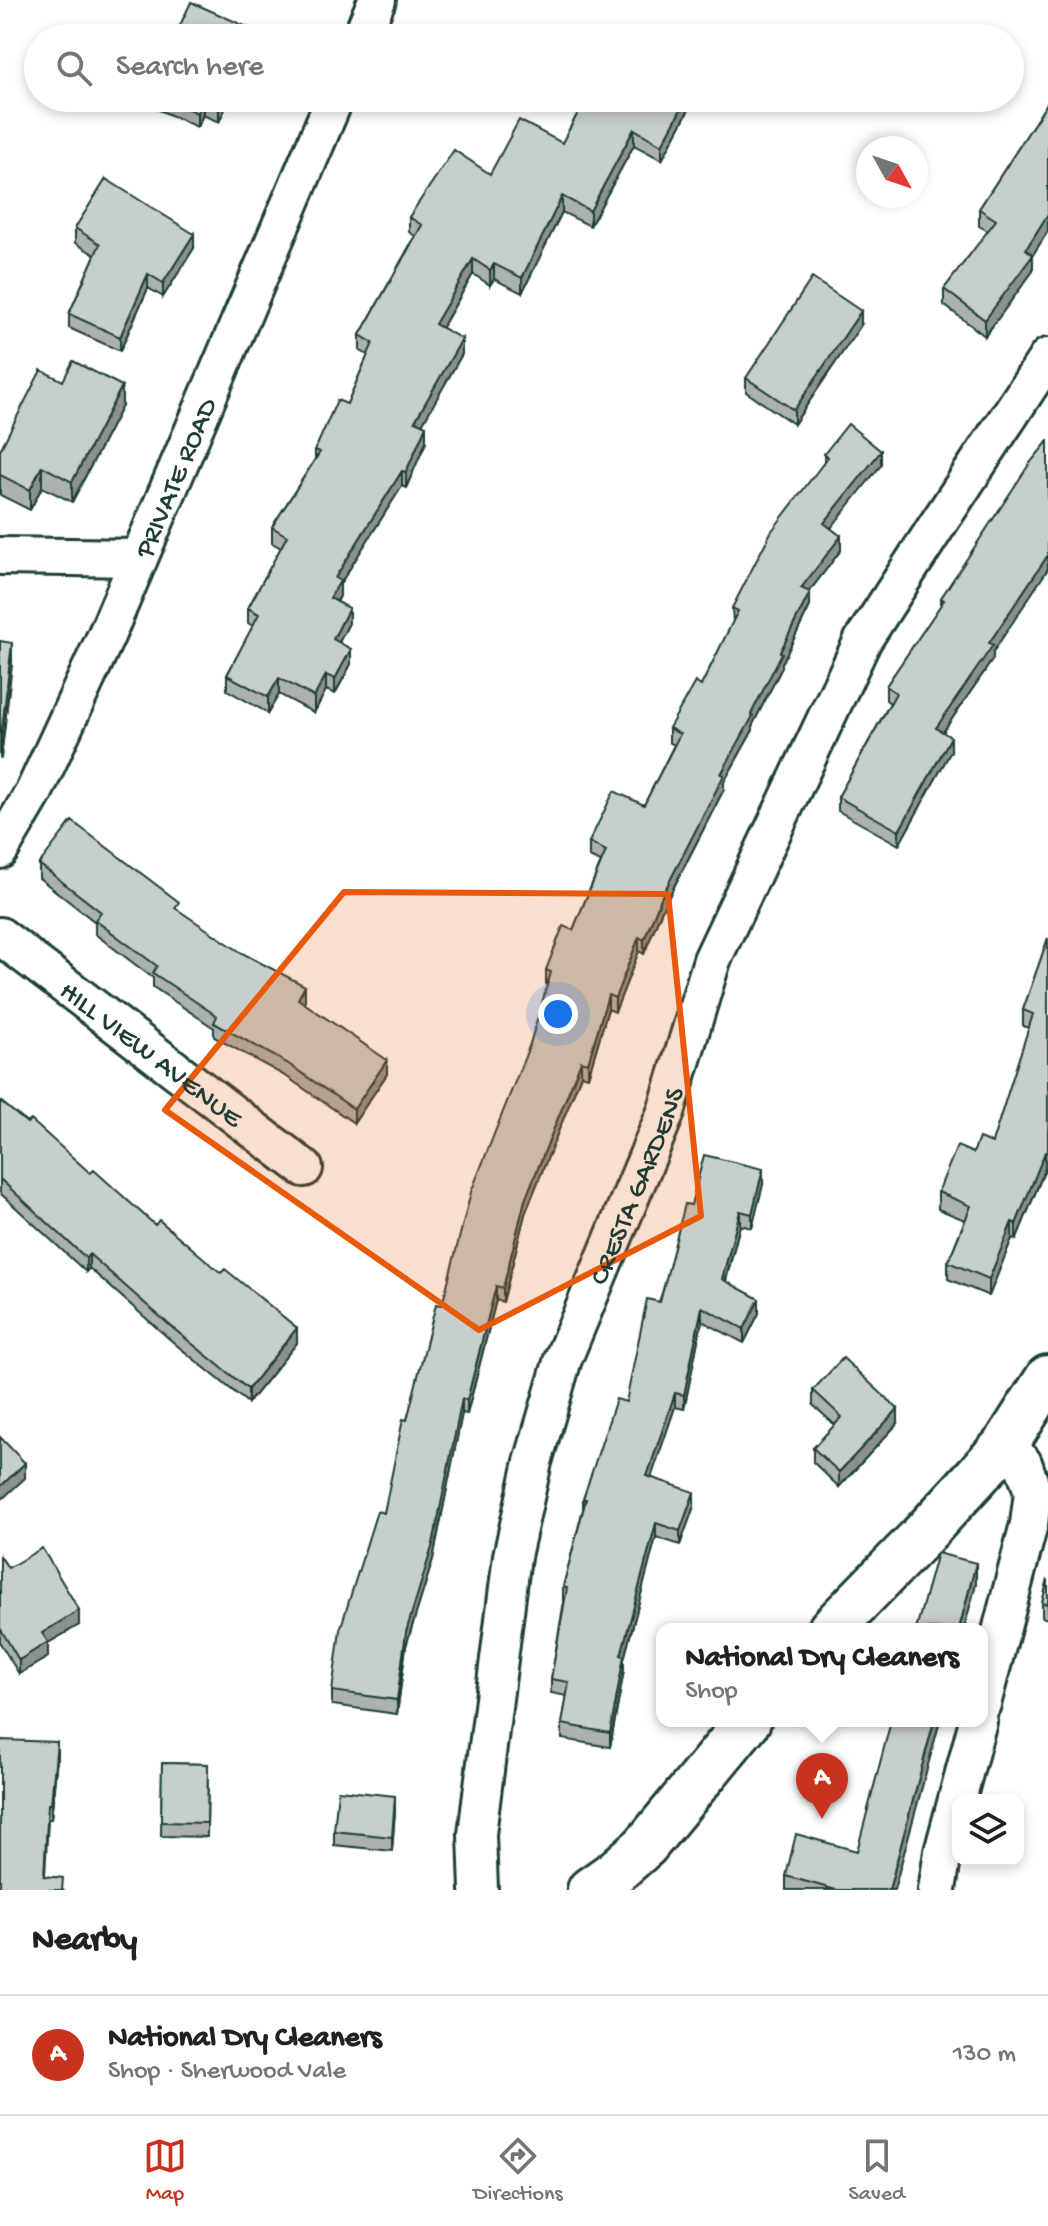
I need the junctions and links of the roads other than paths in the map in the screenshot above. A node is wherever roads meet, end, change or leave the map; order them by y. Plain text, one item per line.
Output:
1 (377, 0) edge
2 (367, 24) edge
3 (329, 112) edge
4 (1048, 357) edge
5 (0, 556) edge
6 (139, 558) junction
7 (0, 850) edge
8 (0, 936) edge
9 (304, 1168) dead end
10 (1048, 1378) edge
11 (1006, 1444) junction
12 (837, 1623) edge
13 (988, 1681) edge
14 (743, 1727) edge
15 (976, 1727) edge
16 (479, 1890) edge
17 (590, 1890) edge
18 (937, 1890) edge

1 - 2 street
3 - 6 street, PRIVATE ROAD
4 - 16 street, CRESTA GARDENS
5 - 6 street
6 - 7 street, PRIVATE ROAD
8 - 9 street, HILL VIEW AVENUE
10 - 11 street
11 - 12 street
11 - 13 street
14 - 17 street
15 - 18 street

